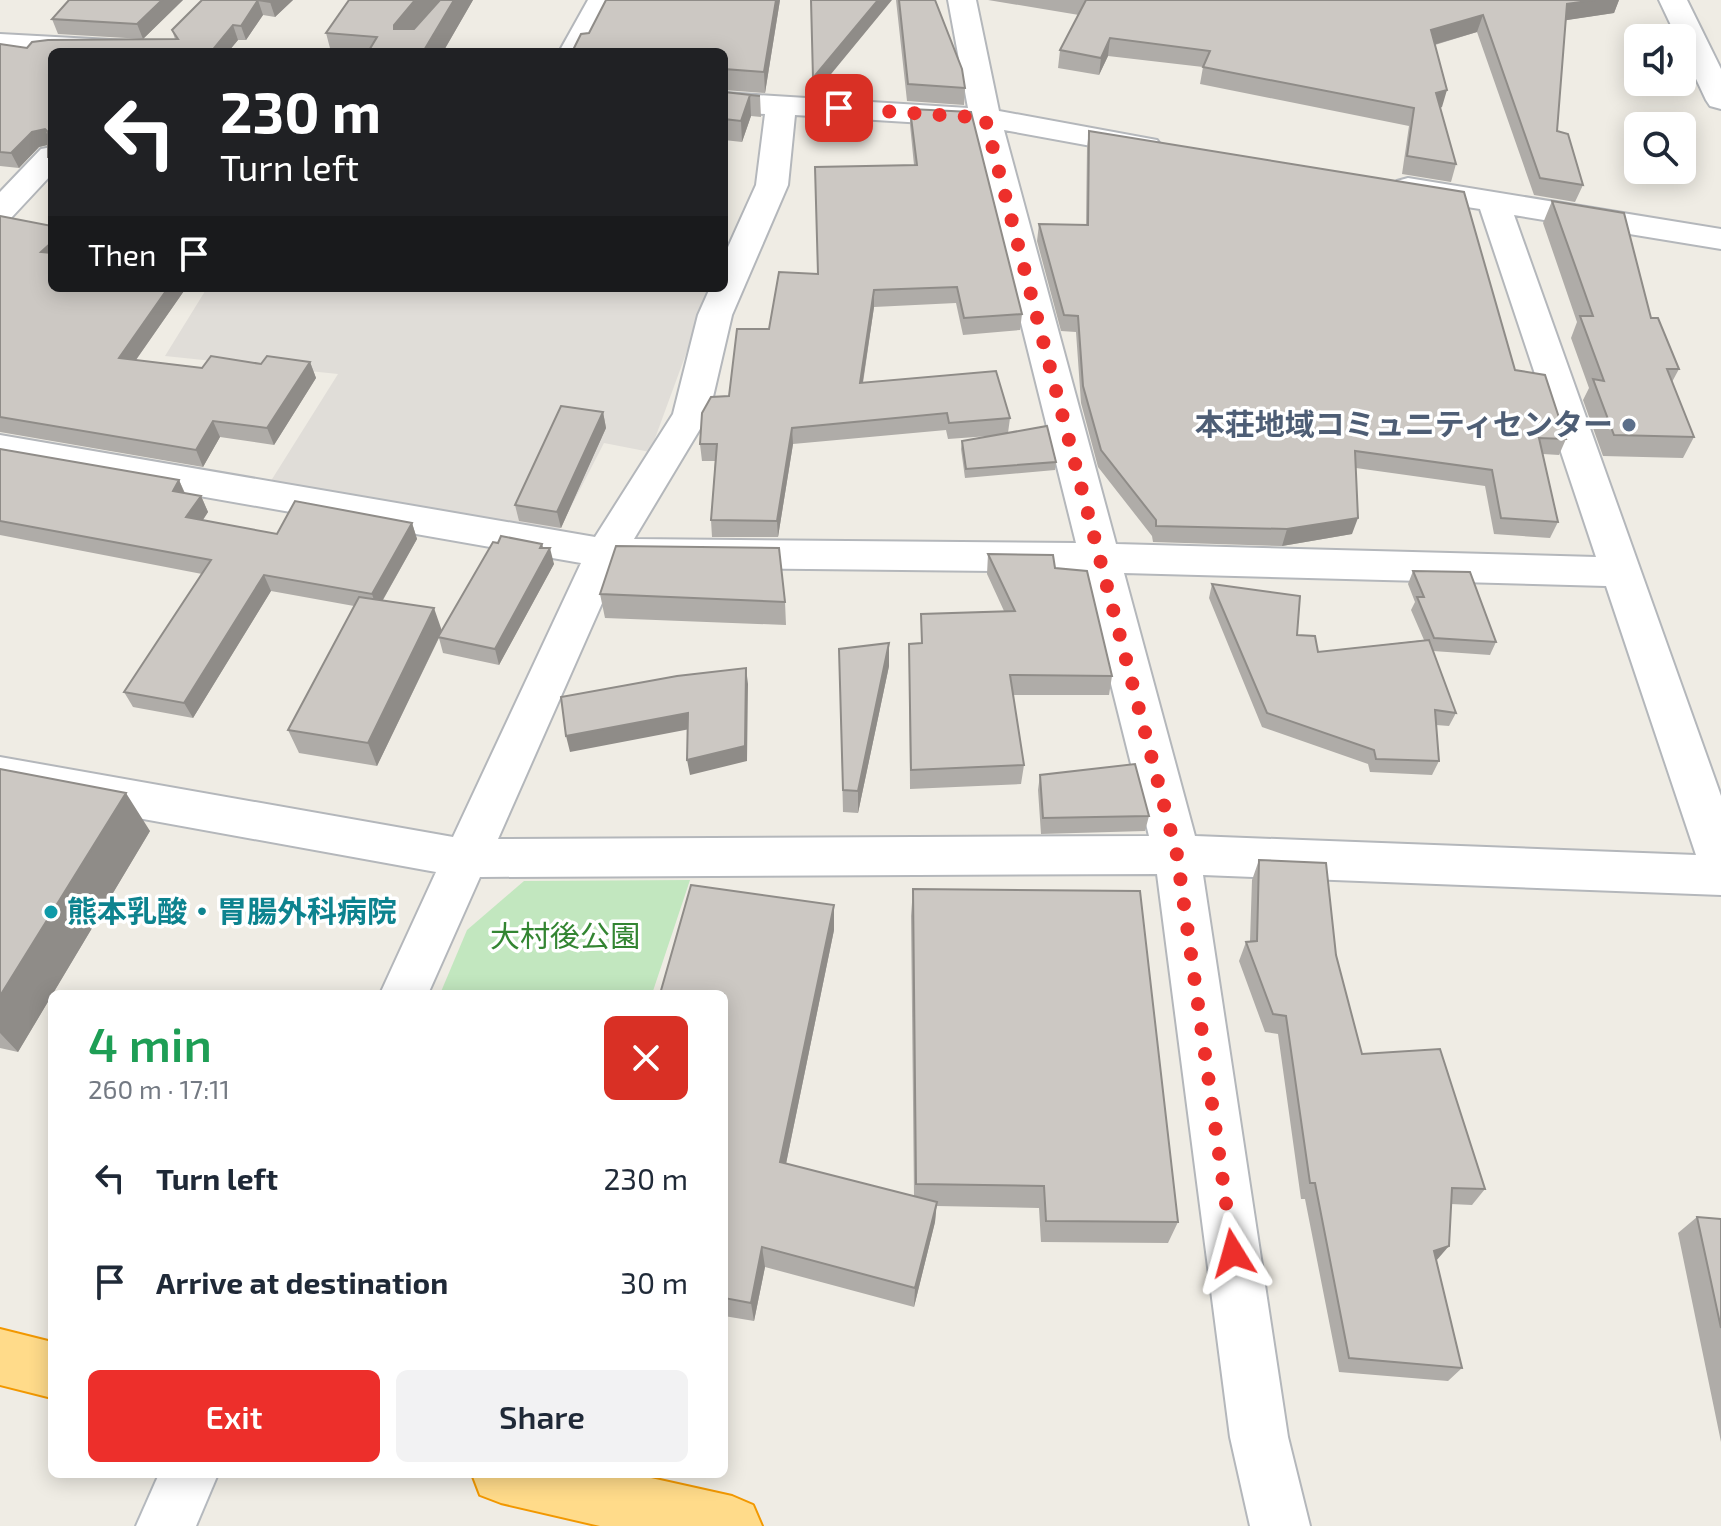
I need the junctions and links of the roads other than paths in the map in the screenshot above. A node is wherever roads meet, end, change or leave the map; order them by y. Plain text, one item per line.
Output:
1 (602, 0) edge
2 (962, 0) edge
3 (1673, 0) edge
4 (0, 43) edge
5 (160, 46) edge
6 (576, 48) edge
7 (1721, 100) edge
8 (728, 102) edge
9 (781, 104) junction
10 (985, 118) junction
11 (1169, 151) edge
12 (48, 160) edge
13 (1386, 184) edge
14 (1493, 200) junction
15 (0, 211) edge
16 (1721, 239) edge
17 (728, 285) edge
18 (725, 292) edge
19 (0, 448) edge
20 (605, 553) junction
21 (1099, 558) junction
22 (1619, 572) junction
23 (0, 775) edge
24 (1177, 855) junction
25 (465, 858) junction
26 (1721, 861) edge
27 (1721, 875) edge
28 (406, 990) edge
29 (0, 1357) edge
30 (48, 1369) edge
31 (187, 1478) edge
32 (519, 1478) edge
33 (166, 1526) edge
34 (732, 1526) edge
35 (1280, 1526) edge

1 - 6 street
2 - 10 street
3 - 7 street
4 - 5 street
8 - 9 street
9 - 10 street
9 - 17 street
10 - 11 street
10 - 21 street
12 - 15 street
13 - 14 street
14 - 16 street
14 - 22 street
18 - 20 street
19 - 20 street
20 - 21 street
20 - 25 street
21 - 22 street
21 - 24 street
22 - 26 street
23 - 25 street
24 - 25 street
24 - 27 street
24 - 35 street
25 - 28 street
29 - 30 highway
31 - 33 street
32 - 34 highway

